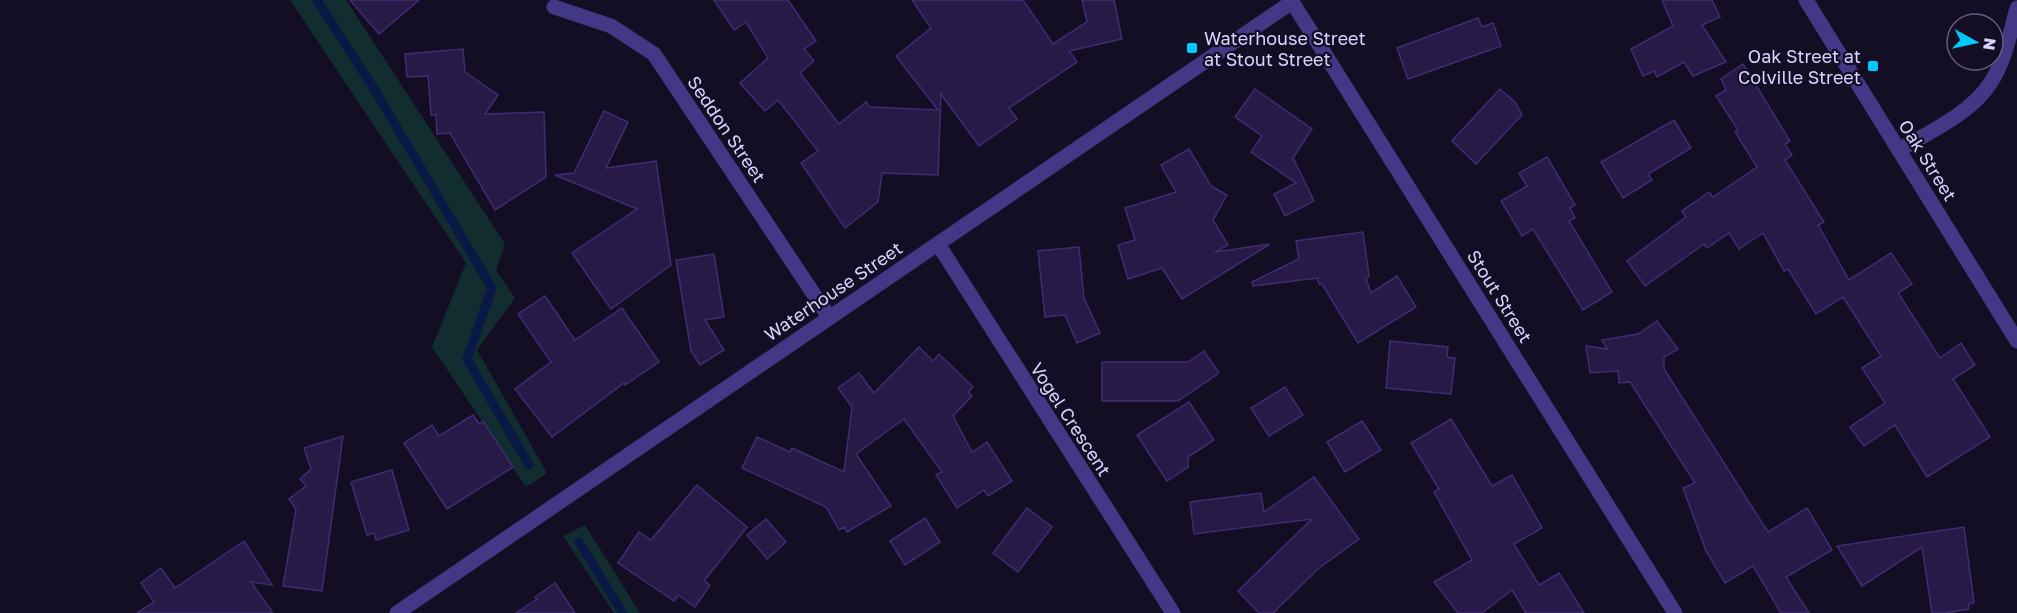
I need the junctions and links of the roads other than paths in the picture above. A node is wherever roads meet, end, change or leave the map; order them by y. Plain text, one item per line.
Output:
1 (1806, 0) edge
2 (1291, 1) edge
3 (554, 7) dead end
4 (2017, 9) edge
5 (1899, 150) junction
6 (938, 244) junction
7 (829, 317) junction
8 (2017, 340) edge
9 (397, 613) edge
10 (1173, 613) edge
11 (1675, 613) edge

1 - 5 street, Oak Street
2 - 6 street, Waterhouse Street
2 - 11 street, Stout Street
3 - 7 street, Seddon Street
4 - 5 street
5 - 8 street, Oak Street
6 - 7 street, Waterhouse Street
6 - 10 street, Vogel Crescent
7 - 9 street, Waterhouse Street

